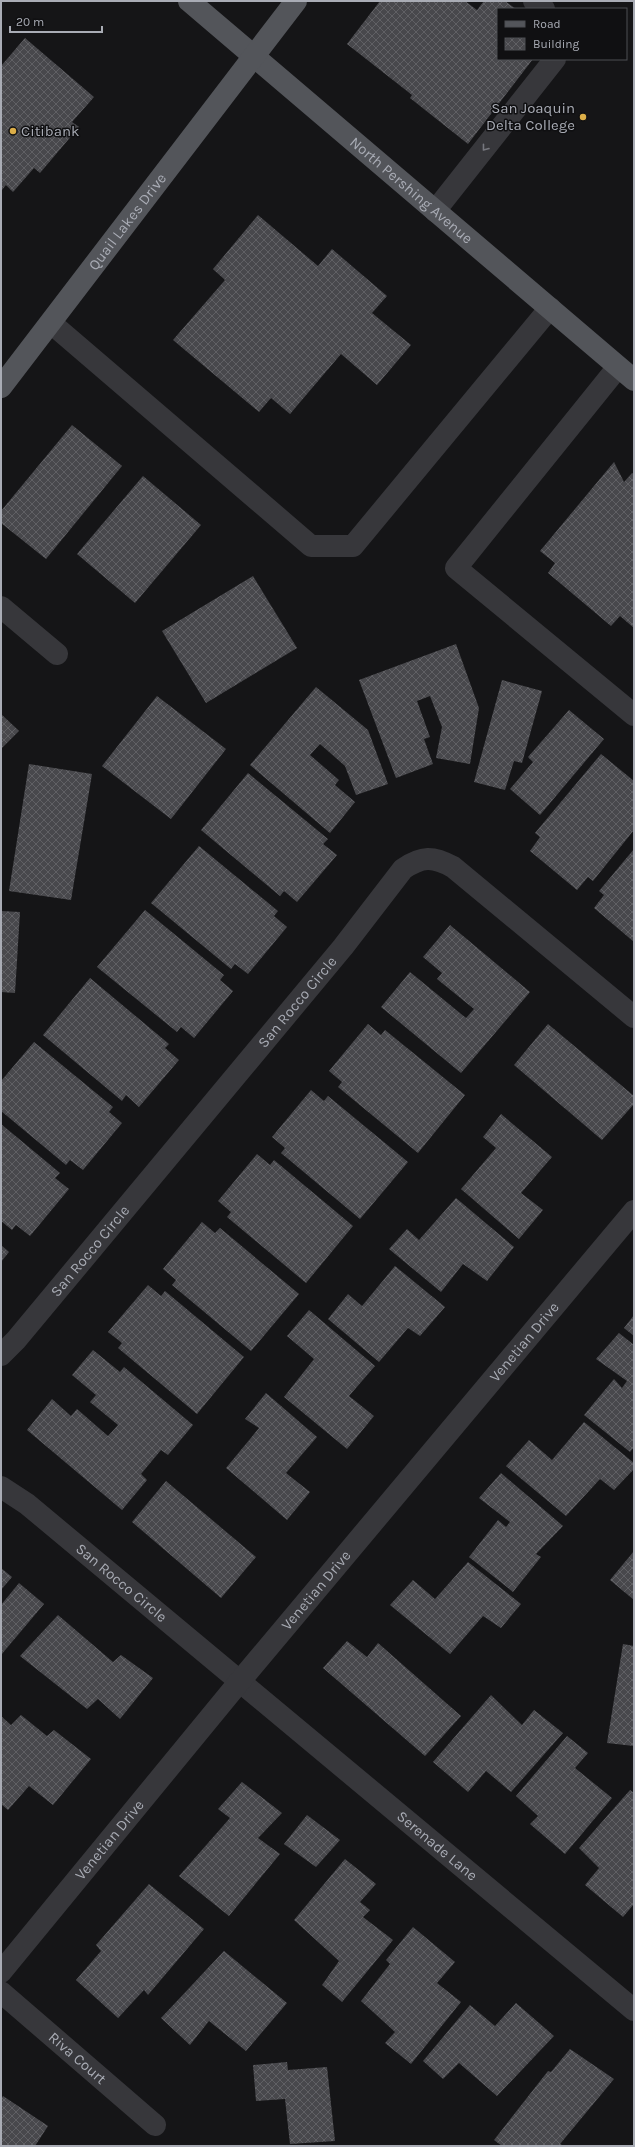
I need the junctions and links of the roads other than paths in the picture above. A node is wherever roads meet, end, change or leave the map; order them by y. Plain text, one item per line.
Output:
1 (189, 1) edge
2 (296, 1) edge
3 (534, 1) edge
4 (543, 8) edge
5 (254, 56) junction
6 (554, 60) edge
7 (435, 211) junction
8 (550, 308) junction
9 (51, 323) junction
10 (626, 374) edge
11 (2, 384) edge
12 (1, 607) edge
13 (58, 654) dead end
14 (634, 715) edge
15 (634, 1017) edge
16 (634, 1211) edge
17 (1, 1355) edge
18 (1, 1487) edge
19 (240, 1681) junction
20 (1, 1972) edge
21 (1, 1992) edge
22 (634, 2010) edge
23 (155, 2125) dead end

1 - 5 main road, North Pershing Avenue
2 - 5 main road, Quail Lakes Drive
3 - 4 street
5 - 7 main road, North Pershing Avenue
5 - 9 main road, Quail Lakes Drive
6 -> 7 street
7 - 8 main road, North Pershing Avenue
8 - 9 street
8 - 10 main road, North Pershing Avenue
9 - 11 main road, Quail Lakes Drive
10 - 14 street
12 - 13 street
15 - 17 street, San Rocco Circle
16 - 19 street, Venetian Drive
18 - 19 street, San Rocco Circle
19 - 20 street, Venetian Drive
19 - 22 street, Serenade Lane
21 - 23 street, Riva Court

